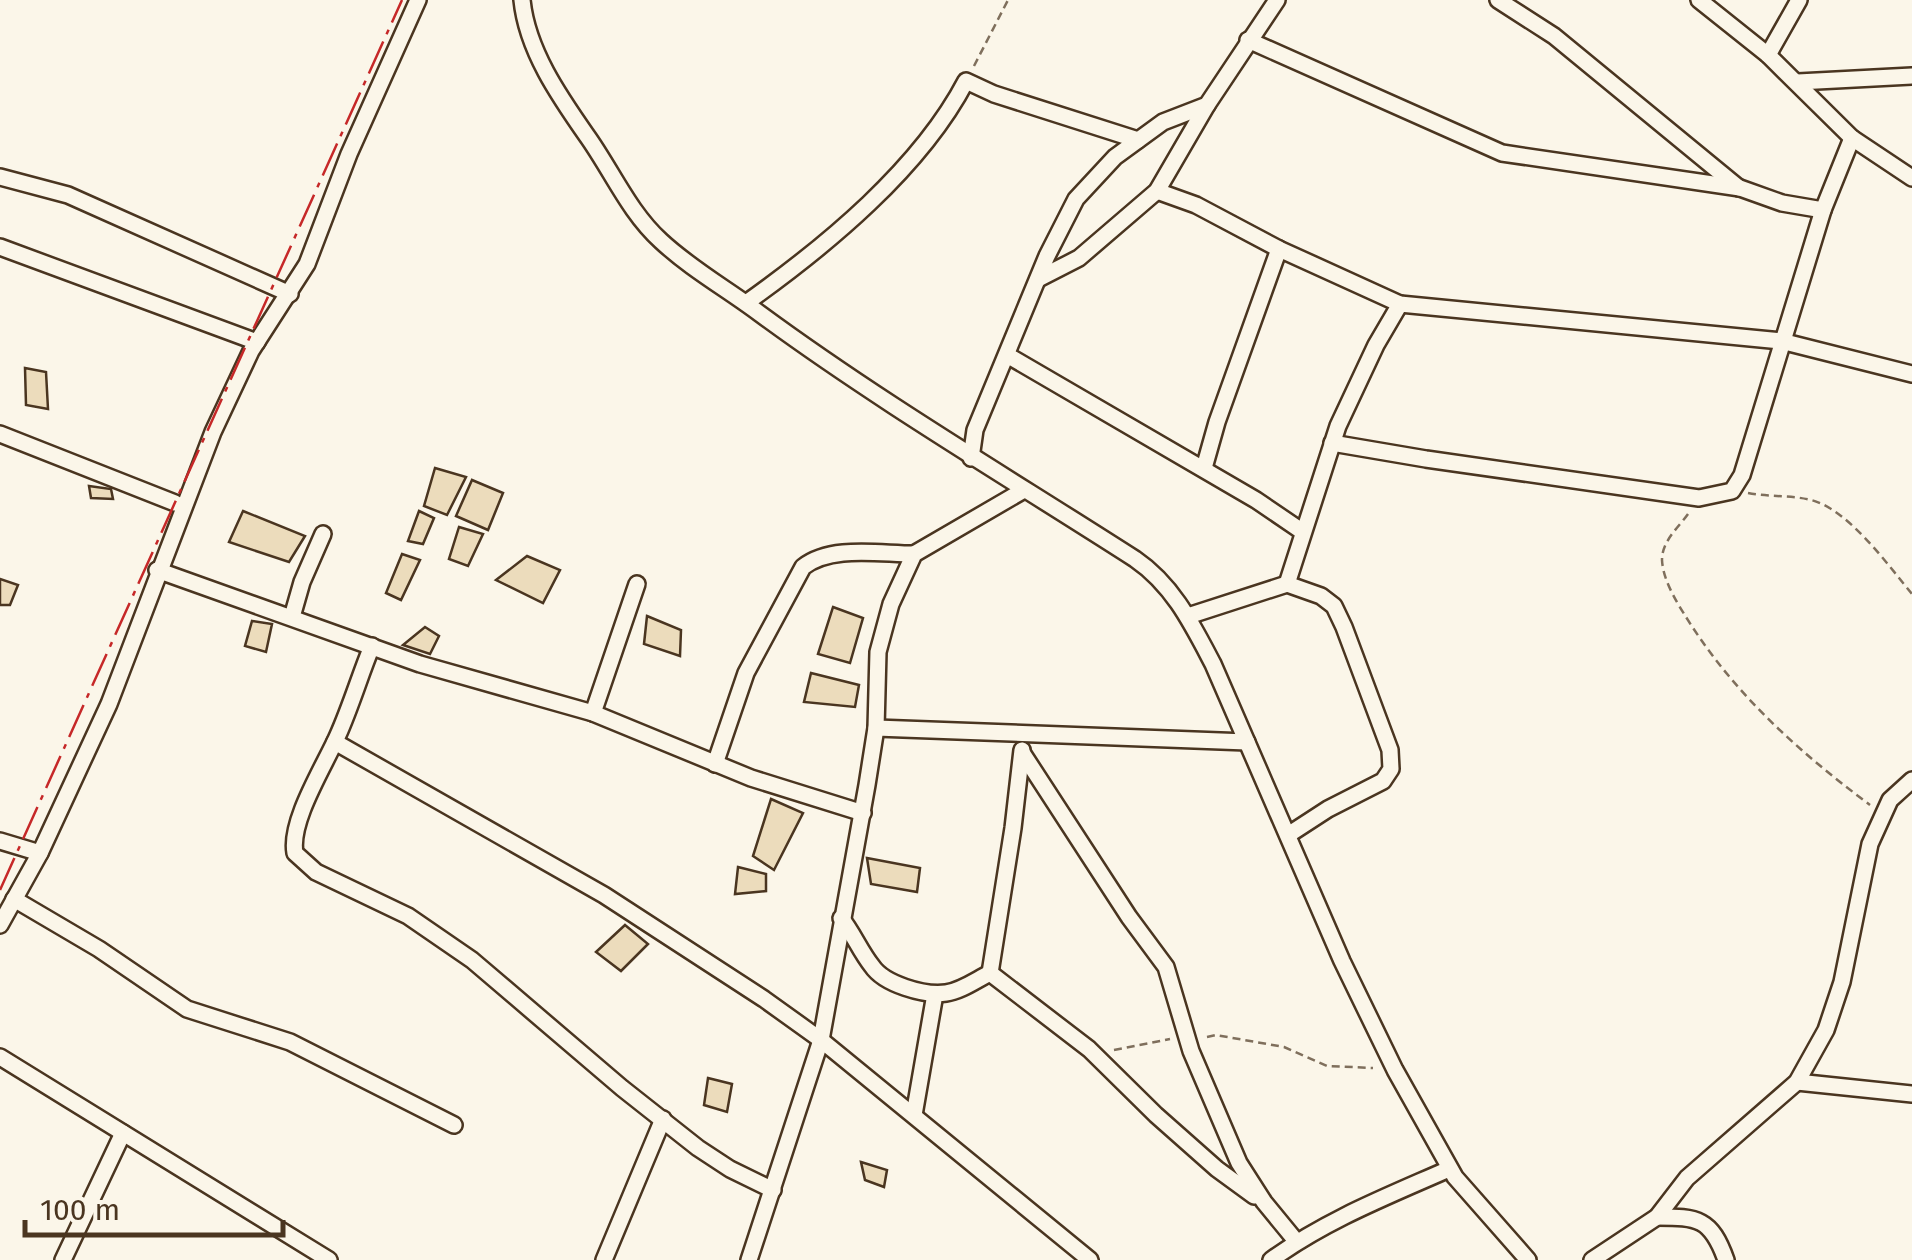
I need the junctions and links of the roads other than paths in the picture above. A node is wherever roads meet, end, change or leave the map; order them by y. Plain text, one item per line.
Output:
1 (418, 0) edge
2 (522, 0) edge
3 (1277, 0) edge
4 (1498, 0) edge
5 (1698, 0) edge
6 (1799, 0) edge
7 (1248, 40) junction
8 (1768, 55) junction
9 (1912, 76) edge
10 (1798, 82) junction
11 (1206, 105) junction
12 (1852, 138) junction
13 (1138, 140) junction
14 (0, 176) edge
15 (1912, 178) edge
16 (1740, 188) junction
17 (1158, 191) junction
18 (1824, 210) junction
19 (0, 247) edge
20 (1279, 249) junction
21 (1038, 279) junction
22 (290, 294) junction
23 (746, 303) junction
24 (1400, 304) junction
25 (257, 342) junction
26 (1781, 342) junction
27 (1006, 356) junction
28 (1912, 374) edge
29 (0, 434) edge
30 (1332, 442) junction
31 (971, 458) junction
32 (1204, 468) junction
33 (1024, 490) junction
34 (176, 503) dead end
35 (1303, 532) junction
36 (323, 534) dead end
37 (914, 554) junction
38 (157, 570) junction
39 (637, 584) dead end
40 (1287, 584) junction
41 (292, 616) junction
42 (1188, 616) junction
43 (372, 646) junction
44 (593, 713) junction
45 (876, 728) junction
46 (1020, 735) junction
47 (335, 742) junction
48 (1247, 742) junction
49 (1023, 754) junction
50 (714, 764) junction
51 (1912, 780) edge
52 (862, 813) junction
53 (1288, 835) junction
54 (0, 842) edge
55 (40, 853) junction
56 (14, 898) junction
57 (841, 918) junction
58 (0, 925) edge
59 (990, 973) junction
60 (935, 994) junction
61 (822, 1040) junction
62 (0, 1057) edge
63 (1798, 1082) junction
64 (1912, 1094) edge
65 (914, 1115) junction
66 (663, 1119) junction
67 (454, 1125) dead end
68 (123, 1133) junction
69 (1450, 1169) junction
70 (774, 1190) junction
71 (1264, 1202) junction
72 (1657, 1218) junction
73 (1296, 1240) junction
74 (70, 1257) edge
75 (329, 1260) edge
76 (604, 1260) edge
77 (750, 1260) edge
78 (1090, 1260) edge
79 (1271, 1260) edge
80 (1528, 1260) edge
81 (1592, 1260) edge
82 (1726, 1260) edge

1 - 22 street
2 - 23 street
3 - 7 street
4 - 16 street
5 - 8 street
6 - 8 street
7 - 11 street
7 - 16 street
8 - 10 street
9 - 10 street
10 - 12 street
11 - 13 street
11 - 17 street
12 - 15 street
12 - 18 street
13 - 21 street
13 - 23 street
14 - 22 street
16 - 18 street
17 - 20 street
17 - 21 street
18 - 26 street
19 - 25 street
20 - 24 street
20 - 32 street
21 - 27 street
22 - 25 street
23 - 31 street
24 - 26 street
24 - 30 street
25 - 38 street
26 - 28 street
26 - 30 street
27 - 31 street
27 - 32 street
29 - 34 street
30 - 35 street
31 - 33 street
32 - 35 street
33 - 37 street
33 - 42 street
35 - 40 street
36 - 41 street
37 - 45 street
37 - 50 street
38 - 41 street
38 - 55 street
39 - 44 street
40 - 42 street
40 - 53 street
41 - 43 street
42 - 48 street
43 - 44 street
43 - 47 street
44 - 50 street
45 - 46 street
45 - 52 street
46 - 48 street
46 - 49 street
47 - 61 street
47 - 66 street
48 - 53 street
49 - 59 street
49 - 71 street
50 - 52 street
51 - 63 street
52 - 57 street
53 - 69 street
54 - 55 street
55 - 56 street
56 - 58 street
56 - 67 street
57 - 60 street
57 - 61 street
59 - 60 street
59 - 71 street
60 - 65 street
61 - 65 street
61 - 70 street
62 - 68 street
63 - 64 street
63 - 72 street
65 - 78 street
66 - 70 street
66 - 76 street
68 - 74 street
68 - 75 street
69 - 73 street
69 - 80 street
70 - 77 street
71 - 73 street
72 - 81 street
72 - 82 street
73 - 79 street

